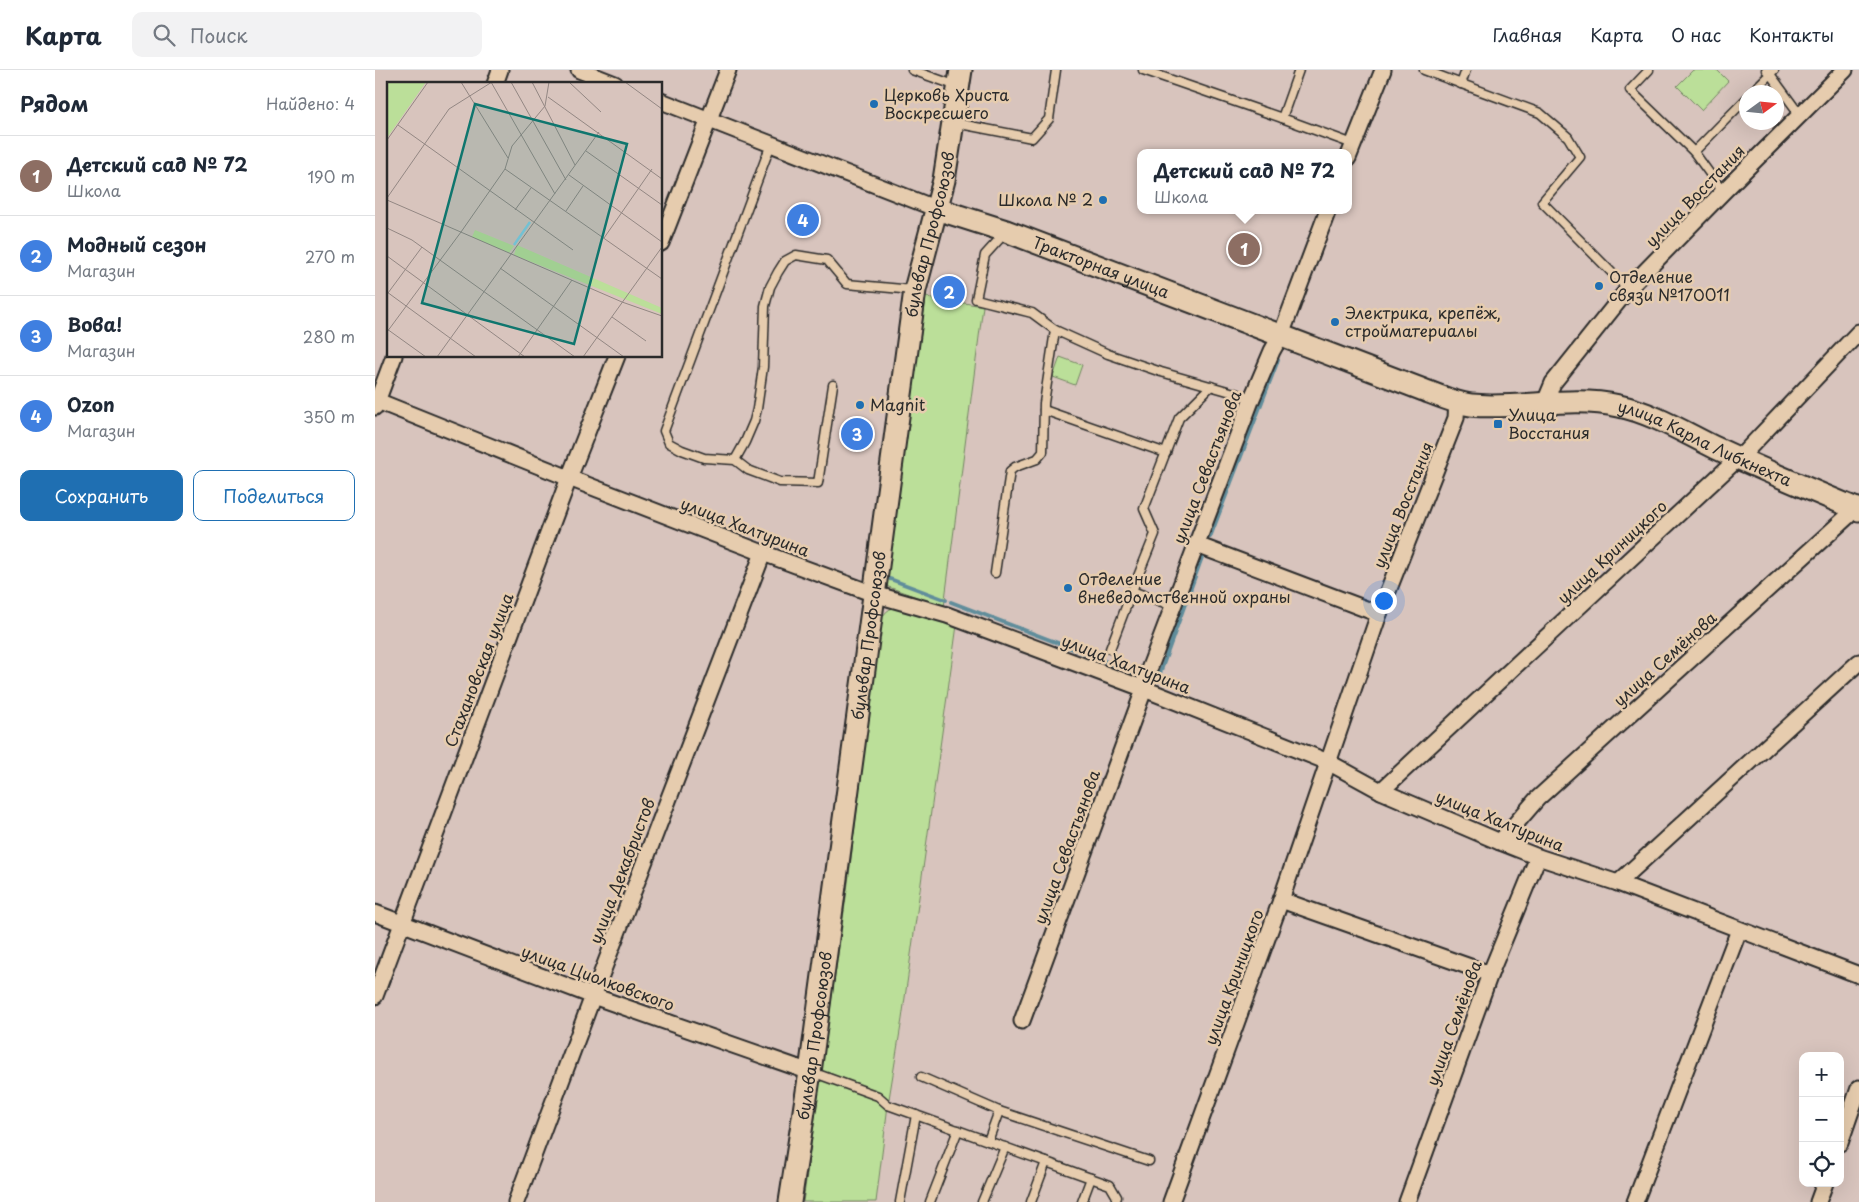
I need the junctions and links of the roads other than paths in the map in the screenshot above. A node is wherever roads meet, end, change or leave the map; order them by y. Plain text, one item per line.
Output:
1 (500, 70) edge
2 (579, 70) edge
3 (727, 70) edge
4 (912, 70) edge
5 (1056, 70) edge
6 (1143, 70) edge
7 (1299, 70) edge
8 (1383, 70) edge
9 (1424, 70) edge
10 (1466, 70) edge
11 (1649, 70) edge
12 (1845, 70) edge
13 (1770, 72) edge
14 (960, 78) edge
15 (496, 82) edge
16 (610, 82) edge
17 (1461, 84) junction
18 (1758, 85) edge
19 (663, 102) edge
20 (1739, 106) edge
21 (1800, 115) junction
22 (1282, 118) junction
23 (709, 120) junction
24 (953, 123) junction
25 (771, 144) junction
26 (1346, 149) edge
27 (1351, 149) edge
28 (1694, 152) junction
29 (1723, 192) junction
30 (937, 209) junction
31 (1326, 214) edge
32 (1007, 231) junction
33 (663, 238) edge
34 (1628, 289) junction
35 (915, 290) junction
36 (1055, 330) junction
37 (1859, 332) edge
38 (1281, 335) junction
39 (393, 358) edge
40 (616, 358) edge
41 (833, 385) dead end
42 (1211, 386) junction
43 (1252, 398) junction
44 (1457, 402) junction
45 (1545, 402) junction
46 (376, 403) edge
47 (1044, 410) junction
48 (1166, 453) junction
49 (1738, 458) junction
50 (735, 460) junction
51 (569, 478) junction
52 (1858, 508) edge
53 (1197, 545) junction
54 (763, 553) junction
55 (995, 573) dead end
56 (1132, 591) junction
57 (873, 594) junction
58 (1173, 606) junction
59 (1379, 614) junction
60 (1110, 649) dead end
61 (1859, 662) edge
62 (1142, 688) junction
63 (1328, 762) junction
64 (1381, 791) junction
65 (1500, 842) junction
66 (1538, 857) junction
67 (1618, 883) junction
68 (1281, 900) junction
69 (375, 913) edge
70 (402, 924) junction
71 (1739, 930) junction
72 (1490, 974) junction
73 (1859, 975) edge
74 (375, 996) edge
75 (593, 996) junction
76 (1022, 1021) dead end
77 (810, 1072) junction
78 (921, 1077) dead end
79 (1859, 1088) edge
80 (999, 1111) junction
81 (916, 1115) junction
82 (958, 1130) junction
83 (988, 1140) junction
84 (1840, 1142) edge
85 (1005, 1147) junction
86 (1149, 1161) dead end
87 (1046, 1162) junction
88 (1091, 1178) junction
89 (1824, 1187) edge
90 (516, 1202) edge
91 (790, 1202) edge
92 (900, 1202) edge
93 (930, 1202) edge
94 (982, 1202) edge
95 (1031, 1202) edge
96 (1082, 1202) edge
97 (1115, 1202) edge
98 (1171, 1202) edge
99 (1407, 1202) edge
100 (1635, 1202) edge
101 (1818, 1202) edge

1 - 15 street
2 - 16 street
3 - 23 street
4 - 14 lane
5 - 24 lane
6 - 22 lane
7 - 22 lane
8 - 27 street
9 - 17 lane
10 - 17 lane
11 - 28 lane
12 - 21 street, улица Восстания
13 - 18 lane
13 - 21 lane
14 - 24 main road, бульвар Профсоюзов
17 - 34 lane
19 - 23 street, Тракторная улица
20 - 28 lane
21 - 29 street, улица Восстания
22 - 26 lane
23 - 25 street, Тракторная улица
23 - 33 street
24 - 30 main road, бульвар Профсоюзов
25 - 30 street, Тракторная улица
25 - 50 lane
28 - 29 lane
29 - 34 street, улица Восстания
30 - 32 main road, Тракторная улица
30 - 35 main road, бульвар Профсоюзов
31 - 38 street, улица Севастьянова
32 - 36 lane
32 - 38 main road, Тракторная улица
34 - 45 street, улица Восстания
35 - 50 lane
35 - 57 main road, бульвар Профсоюзов
36 - 42 lane
36 - 47 lane
37 - 49 street, улица Криницкого
38 - 43 street, улица Севастьянова
38 - 44 main road, Тракторная улица
39 - 46 street
40 - 51 street, Стахановская улица
41 - 50 lane
42 - 43 lane
42 - 48 lane
43 - 53 street, улица Севастьянова
44 - 45 main road, Тракторная улица
44 - 59 street, улица Восстания
45 - 49 main road, улица Карла Либкнехта
46 - 51 street, улица Халтурина
47 - 48 lane
47 - 55 lane
48 - 56 lane
49 - 52 main road, улица Карла Либкнехта
49 - 64 street, улица Криницкого
51 - 54 street, улица Халтурина
51 - 70 street, Стахановская улица
52 - 65 street, улица Семёнова
53 - 58 street, улица Севастьянова
53 - 59 street
54 - 57 street, улица Халтурина
54 - 75 street, улица Декабристов
56 - 58 lane
56 - 60 lane
57 - 62 street, улица Халтурина
57 - 77 main road, бульвар Профсоюзов
58 - 62 street, улица Севастьянова
59 - 63 street, улица Восстания
61 - 67 street
62 - 63 street, улица Халтурина
62 - 76 street, улица Севастьянова
63 - 64 street, улица Халтурина
63 - 68 street, улица Криницкого
64 - 65 street, улица Халтурина
65 - 66 street, улица Халтурина
66 - 67 street, улица Халтурина
66 - 72 street, улица Семёнова
67 - 71 street, улица Халтурина
68 - 72 street
68 - 98 street, улица Криницкого
69 - 70 street, улица Циолковского
70 - 74 street, Стахановская улица
70 - 75 street, улица Циолковского
71 - 73 street, улица Халтурина
71 - 100 street
72 - 99 street, улица Семёнова
75 - 77 street, улица Циолковского
75 - 90 street, улица Декабристов
77 - 81 lane
77 - 91 main road, бульвар Профсоюзов
78 - 80 lane
79 - 84 street
80 - 83 lane
80 - 86 lane
81 - 82 lane
81 - 92 lane
82 - 83 lane
82 - 93 lane
83 - 85 lane
85 - 87 lane
85 - 94 lane
87 - 88 lane
87 - 95 lane
88 - 96 lane
88 - 97 lane
89 - 101 street

